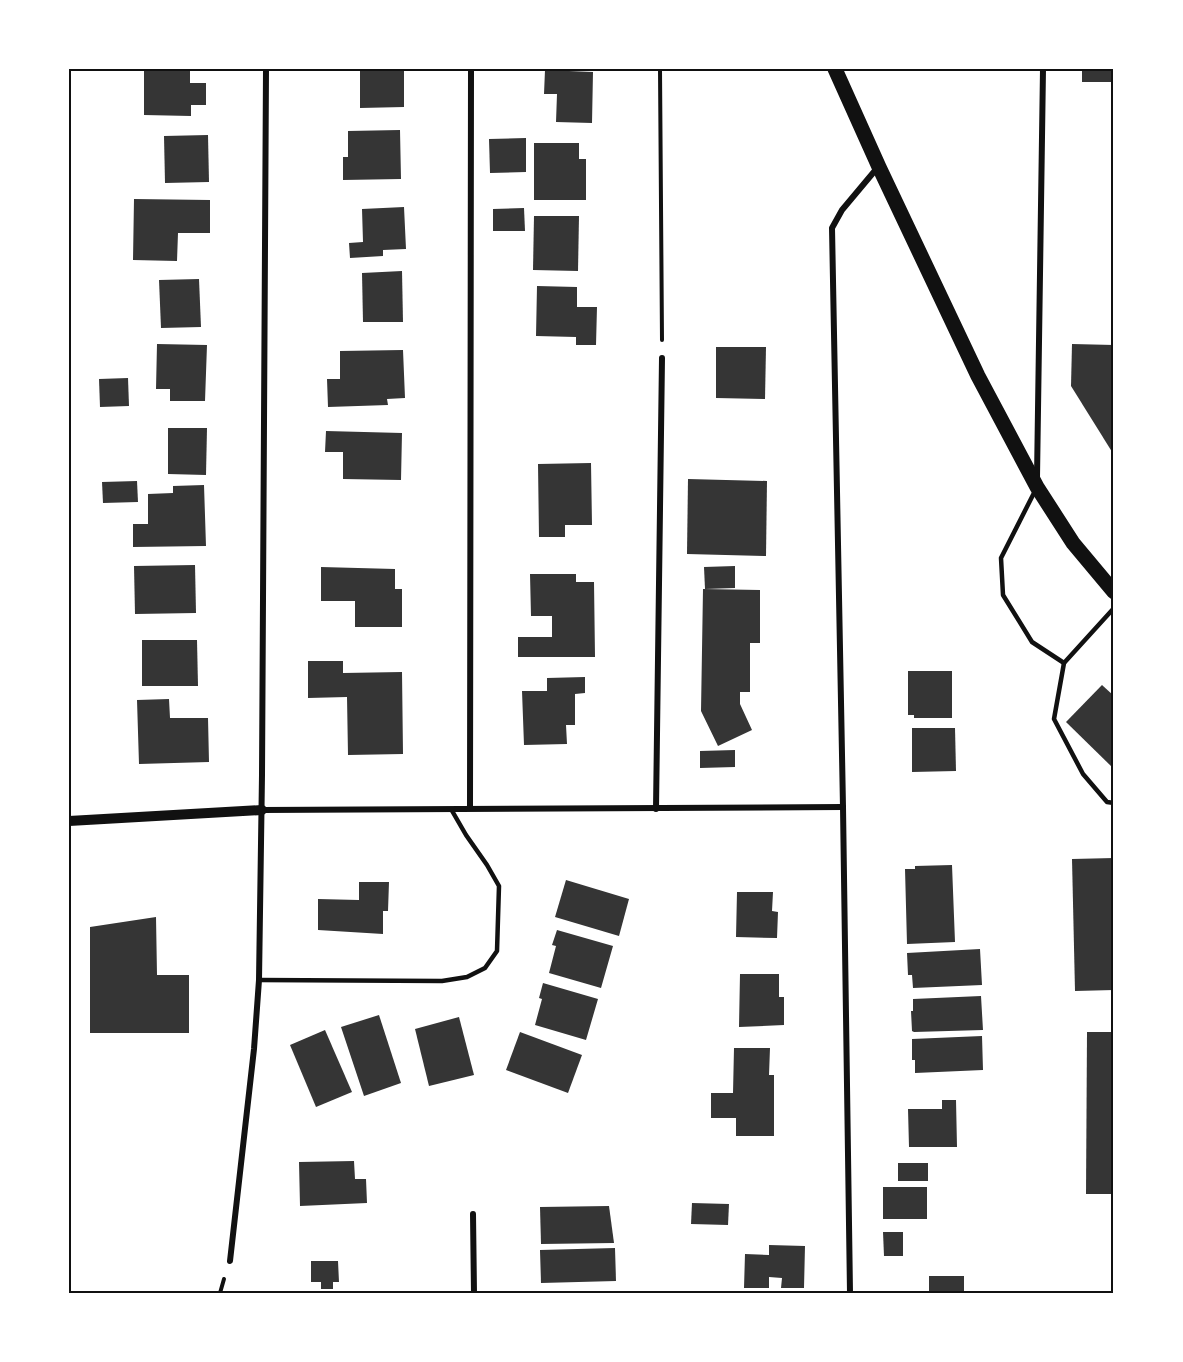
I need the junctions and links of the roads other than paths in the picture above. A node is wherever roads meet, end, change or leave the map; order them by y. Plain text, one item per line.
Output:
1 (266, 69) edge
2 (471, 69) edge
3 (835, 69) edge
4 (1043, 69) edge
5 (879, 167) junction
6 (662, 358) road end
7 (1036, 488) junction
8 (1114, 592) edge
9 (1114, 608) edge
10 (1064, 663) junction
11 (1114, 803) edge
12 (843, 807) junction
13 (470, 808) junction
14 (656, 808) junction
15 (451, 809) junction
16 (262, 810) junction
17 (69, 821) edge
18 (259, 980) junction
19 (473, 1214) dead end
20 (230, 1261) dead end
21 (474, 1293) edge
22 (850, 1293) edge

1 - 16 street
2 - 13 street
3 - 5 main road
4 - 7 street
5 - 7 main road
5 - 12 street
6 - 14 street
7 - 8 main road
7 - 10 lane
9 - 10 lane
10 - 11 lane
12 - 14 street
12 - 22 street
13 - 14 street
13 - 15 street
15 - 16 street
15 - 18 lane
16 - 17 street
16 - 18 street
18 - 20 street
19 - 21 street

